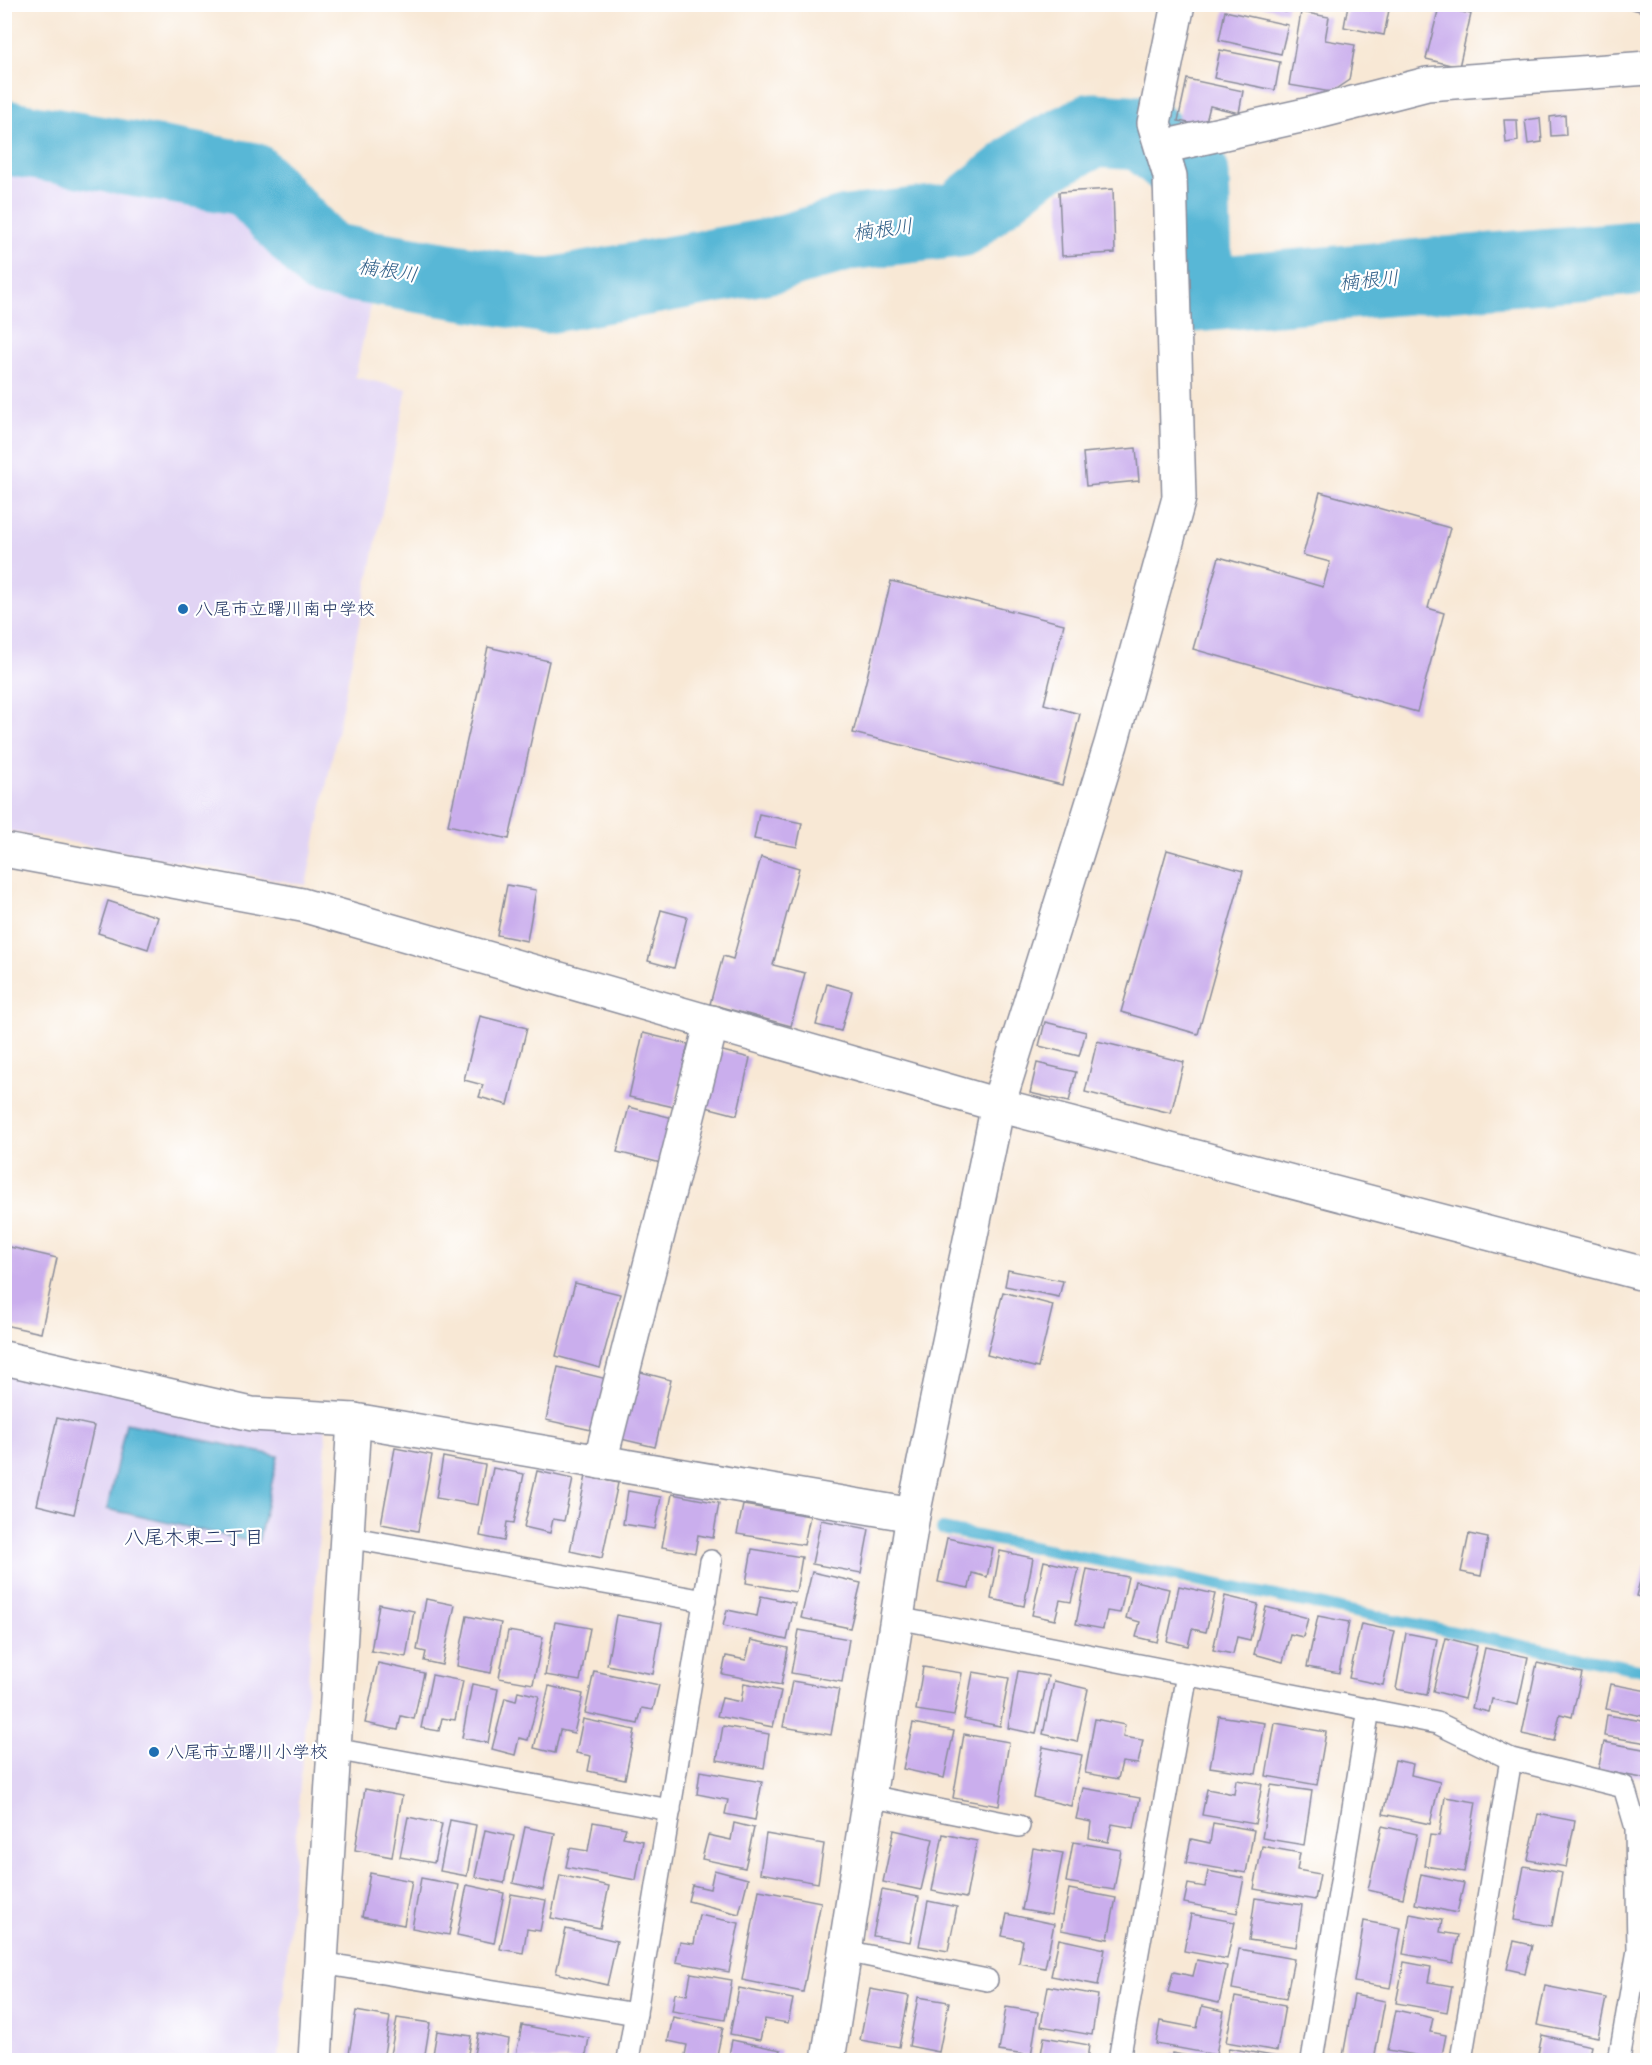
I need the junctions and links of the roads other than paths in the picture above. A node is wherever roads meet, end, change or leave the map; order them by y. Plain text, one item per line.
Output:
1 (1178, 4) edge
2 (1647, 68) edge
3 (1162, 147) junction
4 (4, 850) edge
5 (712, 1022) junction
6 (998, 1105) junction
7 (1647, 1275) edge
8 (4, 1358) edge
9 (354, 1420) junction
10 (600, 1462) junction
11 (913, 1515) junction
12 (347, 1537) junction
13 (711, 1561) dead end
14 (705, 1601) junction
15 (897, 1618) junction
16 (1187, 1674) junction
17 (1369, 1709) junction
18 (334, 1749) junction
19 (1511, 1760) junction
20 (869, 1796) junction
21 (670, 1810) junction
22 (1019, 1826) dead end
23 (845, 1951) junction
24 (321, 1963) junction
25 (987, 1980) dead end
26 (636, 2014) junction
27 (315, 2061) edge
28 (628, 2061) edge
29 (828, 2061) edge
30 (1119, 2061) edge
31 (1312, 2061) edge
32 (1461, 2061) edge
33 (1619, 2061) edge

1 - 3 street
2 - 3 street
3 - 6 street
4 - 5 street
5 - 6 street
5 - 10 street
6 - 7 street
6 - 11 street
8 - 9 street
9 - 10 street
9 - 12 street
10 - 11 street
11 - 15 street
12 - 14 lane
12 - 18 street
13 - 14 lane
14 - 21 lane
15 - 16 lane
15 - 20 street
16 - 17 lane
16 - 30 lane
17 - 19 lane
17 - 31 lane
18 - 21 lane
18 - 24 street
19 - 32 lane
19 - 33 lane
20 - 22 lane
20 - 23 street
21 - 26 lane
23 - 25 lane
23 - 29 street
24 - 26 lane
24 - 27 street
26 - 28 lane

